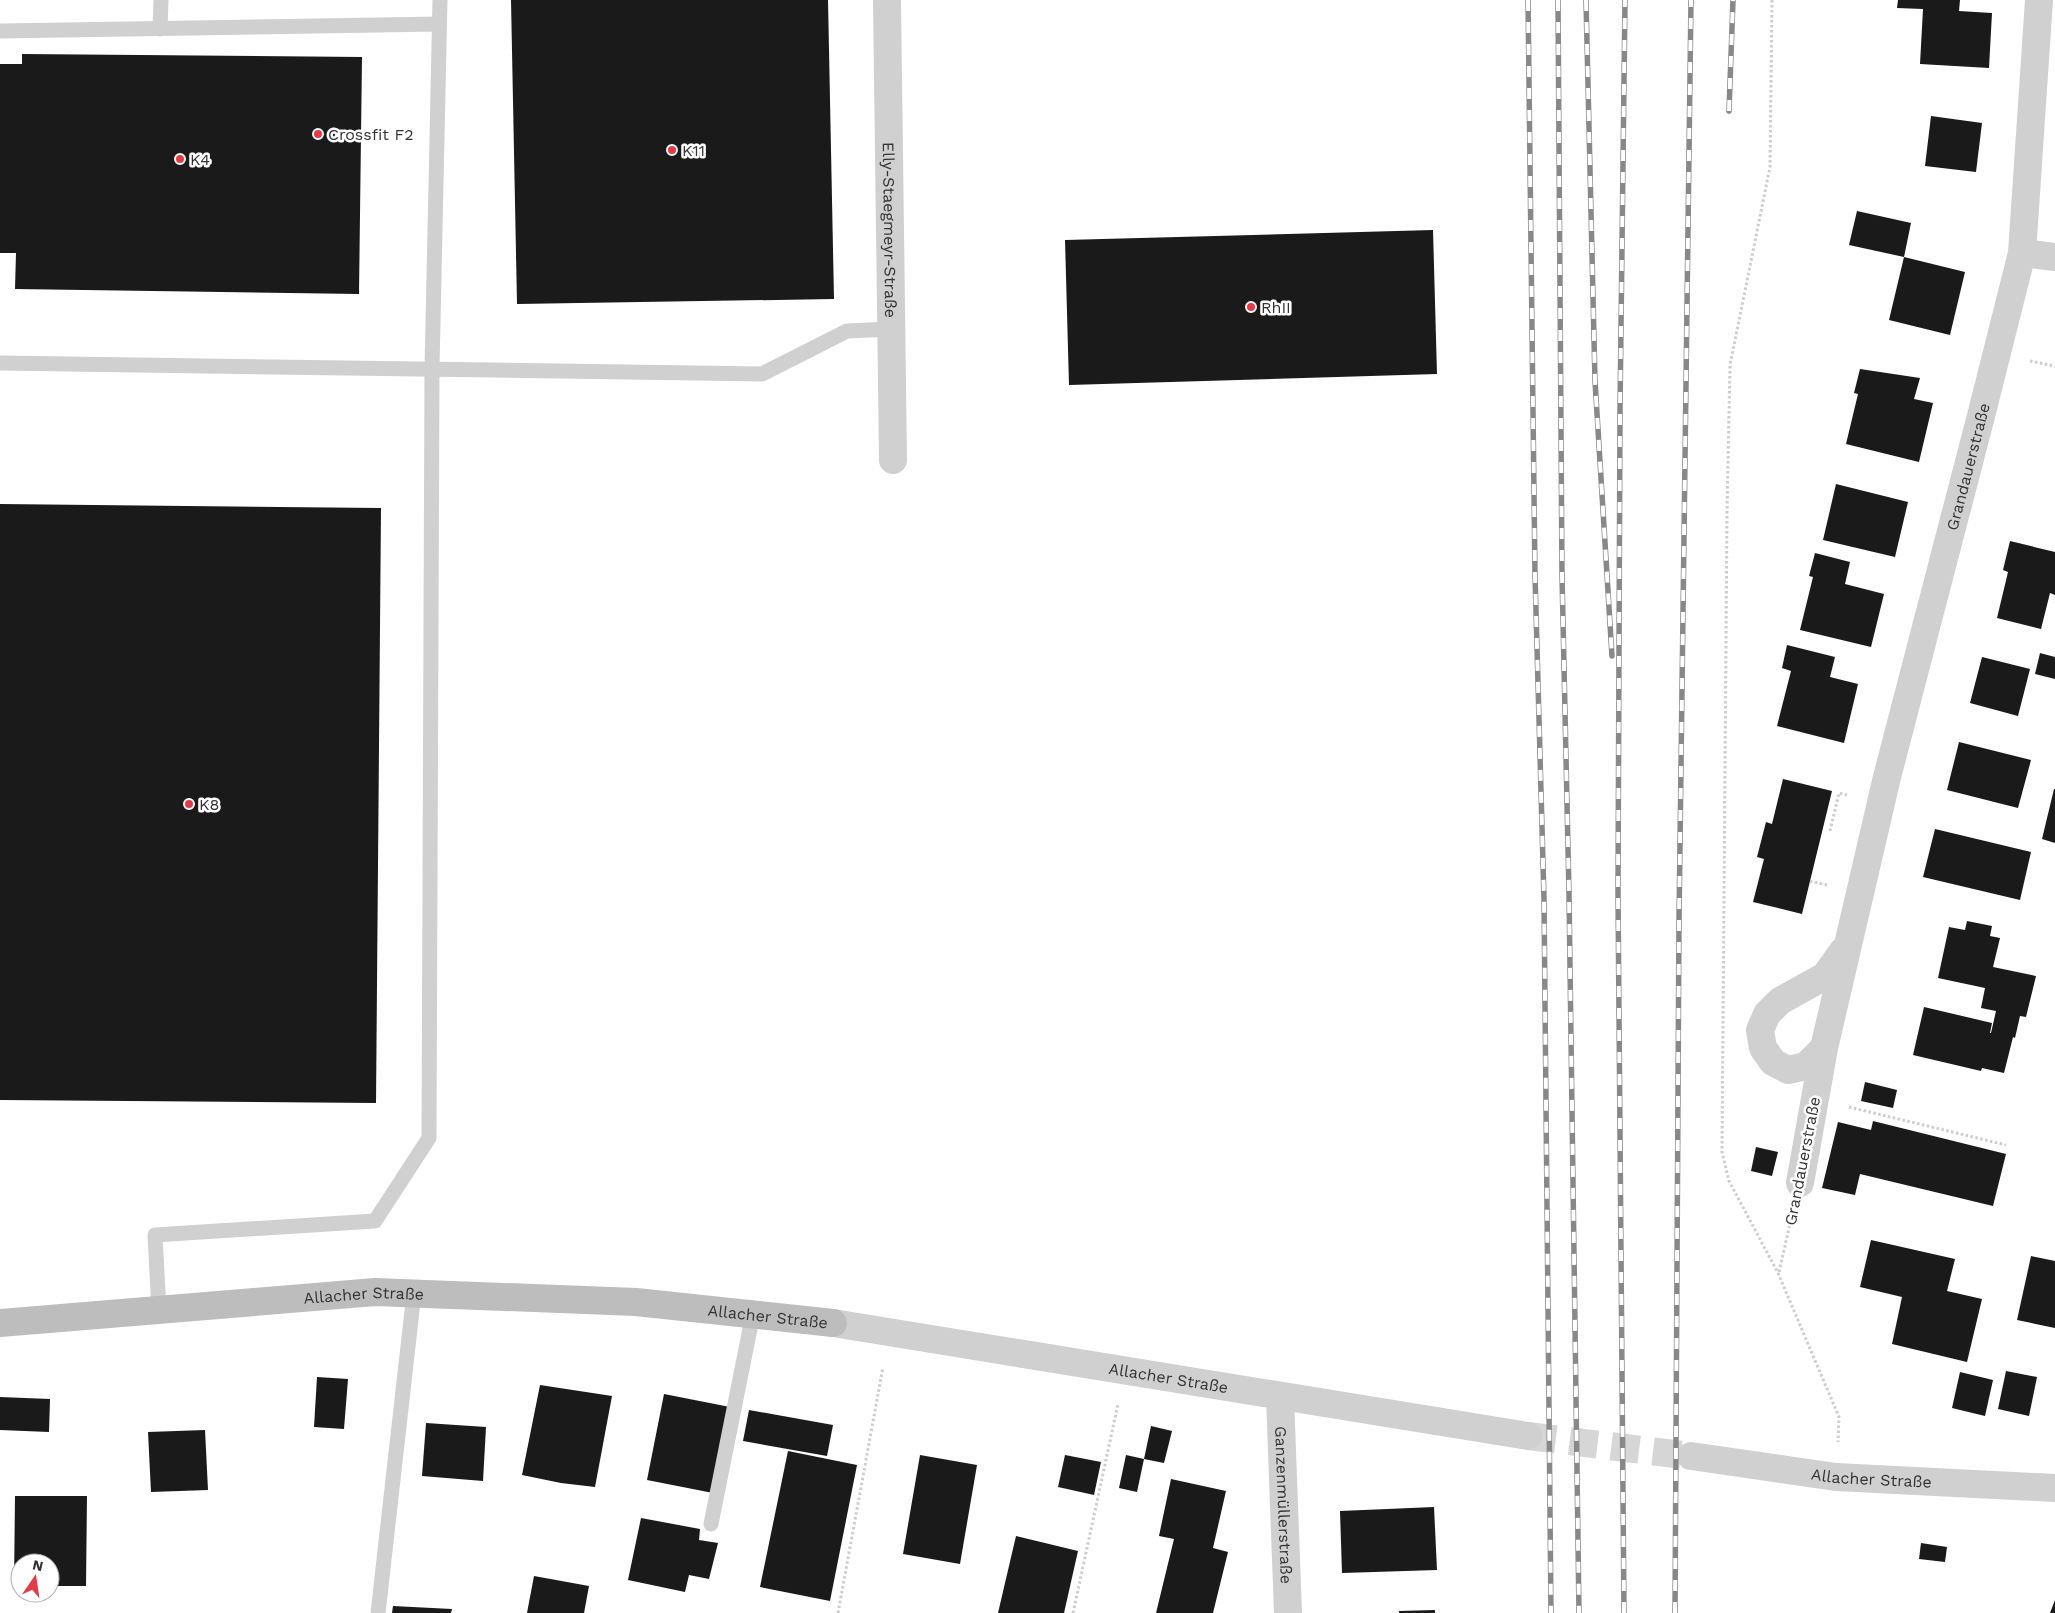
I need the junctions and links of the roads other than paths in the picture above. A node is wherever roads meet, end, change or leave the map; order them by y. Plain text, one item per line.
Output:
1 (161, 0) edge
2 (440, 0) edge
3 (887, 0) edge
4 (2039, 0) edge
5 (439, 24) junction
6 (160, 29) junction
7 (0, 31) edge
8 (2022, 252) junction
9 (2055, 257) edge
10 (890, 329) junction
11 (0, 362) edge
12 (432, 368) junction
13 (893, 460) dead end
14 (1852, 926) junction
15 (1824, 1048) junction
16 (1800, 1182) road end
17 (414, 1294) junction
18 (159, 1310) junction
19 (753, 1314) junction
20 (0, 1323) edge
21 (1280, 1397) junction
22 (1528, 1436) tunnel mouth
23 (1690, 1456) tunnel mouth
24 (2055, 1488) edge
25 (711, 1524) dead end
26 (378, 1613) edge
27 (1288, 1613) edge

1 - 6 lane
2 - 5 lane
3 - 10 street, Elly-Staegmeyr-Straße
4 - 8 street, Grandauerstraße
5 - 6 lane
5 - 12 lane
6 - 7 lane
8 - 9 street
8 - 14 street, Grandauerstraße
10 - 12 lane
10 - 13 street, Elly-Staegmeyr-Straße
11 - 12 lane
12 - 18 lane
14 - 15 street, Grandauerstraße
14 - 15 street, Grandauerstraße
15 - 16 street, Grandauerstraße
17 - 18 street, Allacher Straße
17 - 19 street, Allacher Straße
17 - 26 lane
18 - 20 street, Allacher Straße
19 - 21 street, Allacher Straße
19 - 25 lane
21 - 22 street, Allacher Straße
21 - 27 street, Ganzenmüllerstraße
23 - 24 street, Allacher Straße

